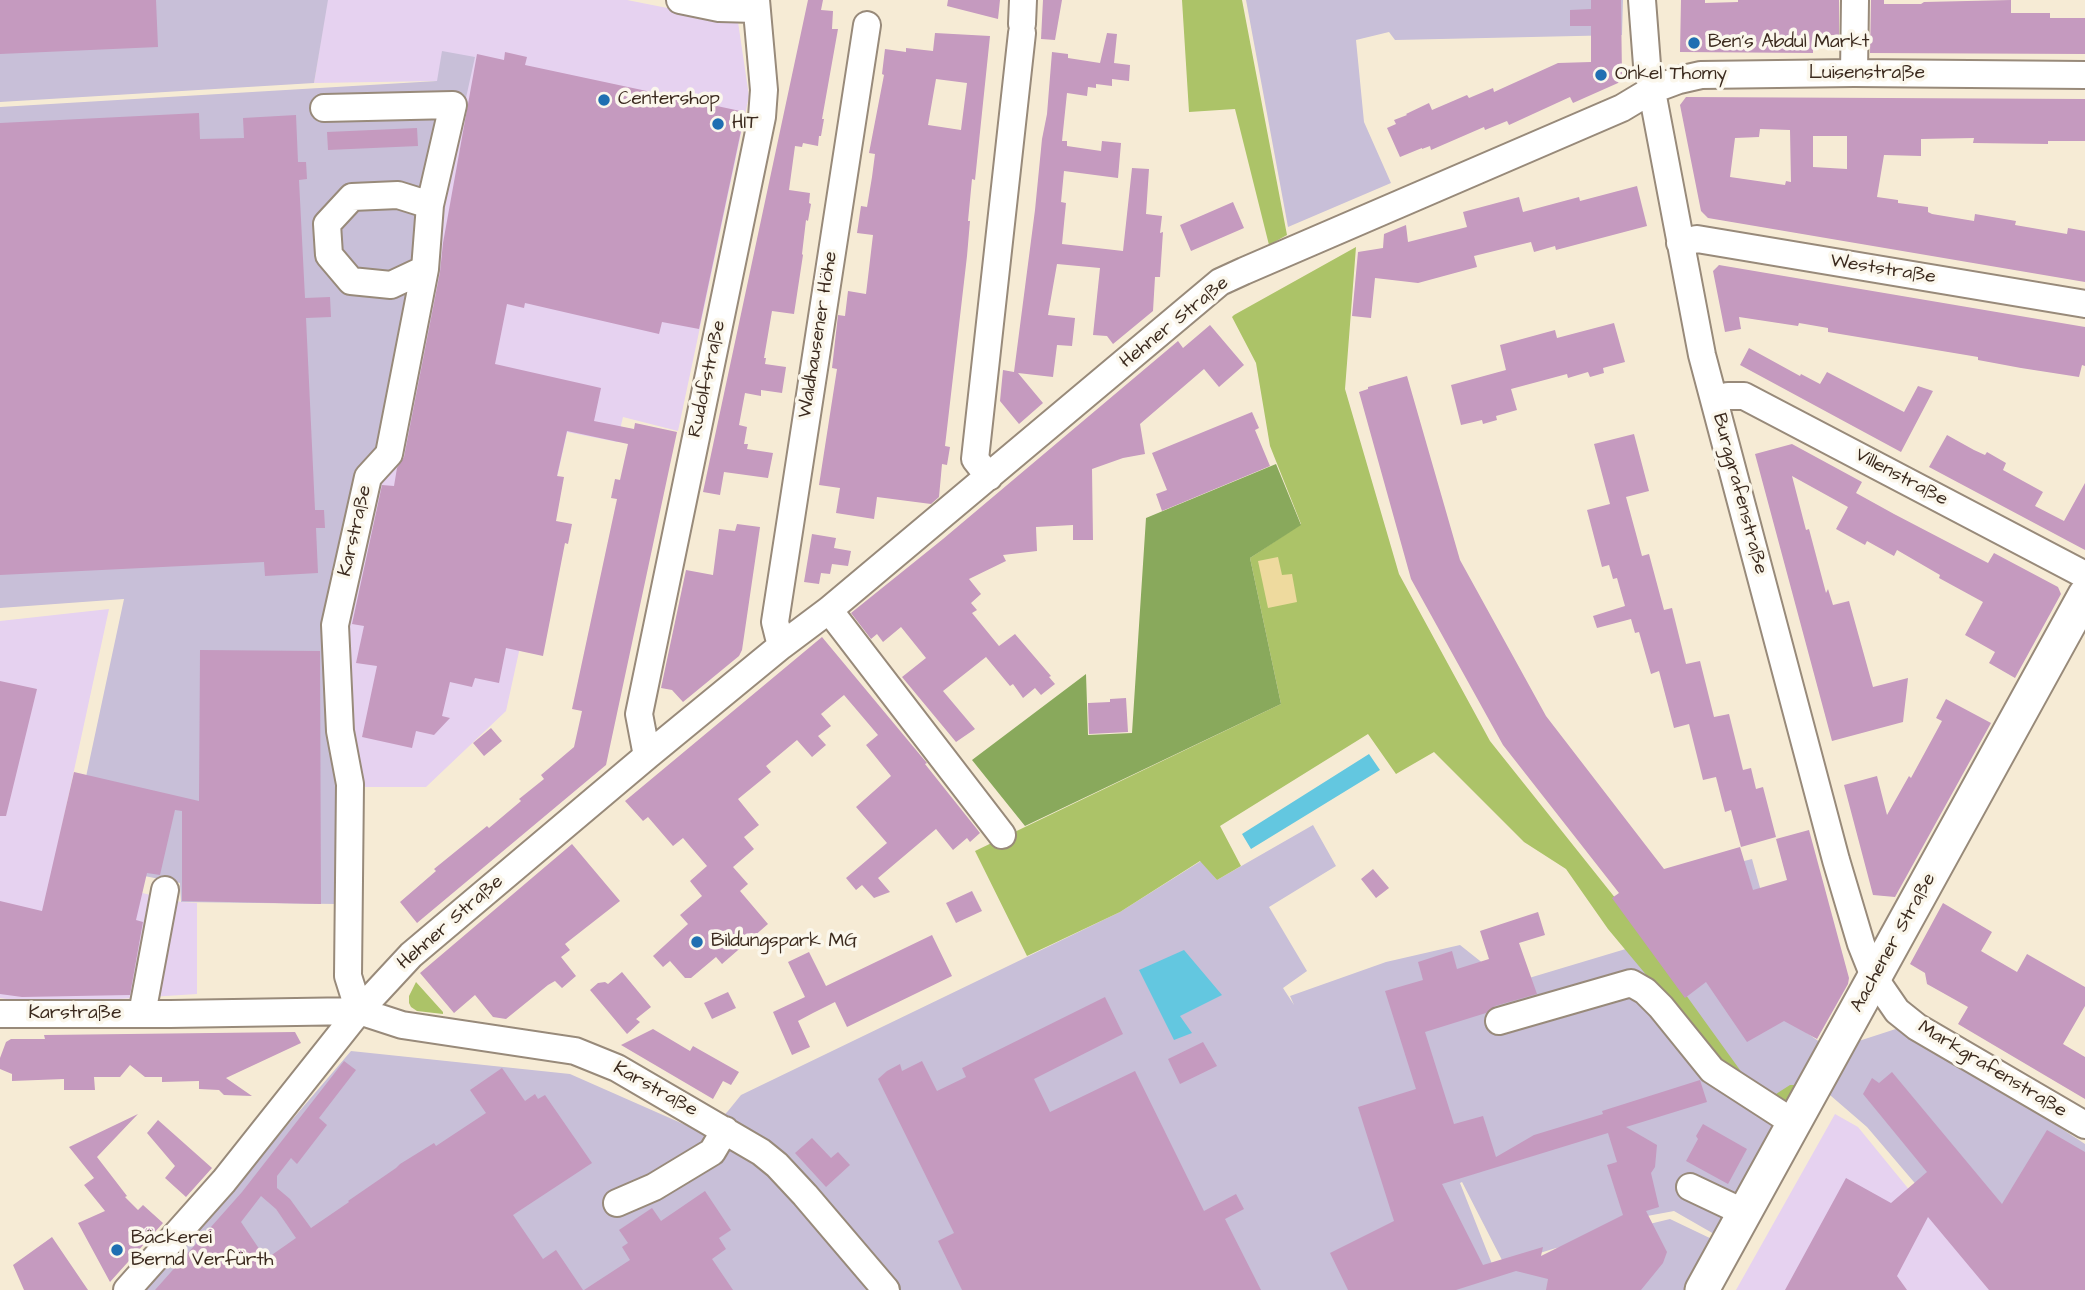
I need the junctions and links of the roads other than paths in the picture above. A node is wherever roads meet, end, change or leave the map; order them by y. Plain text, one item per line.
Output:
1 (680, 0) edge
2 (1642, 0) edge
3 (1855, 0) edge
4 (756, 5) edge
5 (1022, 19) edge
6 (867, 24) dead end
7 (1854, 73) junction
8 (2085, 75) edge
9 (1652, 90) junction
10 (324, 108) dead end
11 (430, 205) junction
12 (1680, 243) junction
13 (425, 269) junction
14 (2085, 304) edge
15 (1714, 399) junction
16 (989, 477) junction
17 (2085, 575) edge
18 (2085, 595) edge
19 (829, 610) junction
20 (781, 646) junction
21 (647, 756) junction
22 (1002, 835) dead end
23 (165, 890) dead end
24 (1875, 979) junction
25 (359, 1011) junction
26 (0, 1014) edge
27 (142, 1014) junction
28 (1499, 1021) dead end
29 (1794, 1123) junction
30 (2085, 1125) edge
31 (725, 1130) junction
32 (1690, 1187) dead end
33 (617, 1203) dead end
34 (1745, 1213) junction
35 (127, 1290) edge
36 (886, 1290) edge
37 (1703, 1290) edge

1 - 4 street
2 - 9 street, Burggrafenstraße
3 - 7 street
4 - 21 street, Rudolfstraße
5 - 16 street
6 - 20 street, Waldhausener Höhe
7 - 8 street, Luisenstraße
7 - 9 street, Luisenstraße
9 - 12 street, Burggrafenstraße
9 - 16 street, Hehner Straße
10 - 11 street, Karstraße
11 - 13 street, Karstraße
11 - 13 street
12 - 14 street, Weststraße
12 - 15 street, Burggrafenstraße
13 - 25 street, Karstraße
15 - 17 street, Villenstraße
15 - 24 street, Burggrafenstraße
16 - 19 street, Hehner Straße
18 - 24 main road, Aachener Straße
19 - 20 street, Hehner Straße
19 - 22 street
20 - 21 street, Hehner Straße
21 - 25 street, Hehner Straße
23 - 27 street
24 - 29 main road, Aachener Straße
24 - 30 street, Markgrafenstraße
25 - 27 street, Karstraße
25 - 31 street, Karstraße
25 - 35 street, Hehner Straße
26 - 27 street, Karstraße
28 - 29 street
29 - 34 main road, Aachener Straße
31 - 33 street
31 - 36 street, Karstraße
32 - 34 street
34 - 37 main road, Aachener Straße

